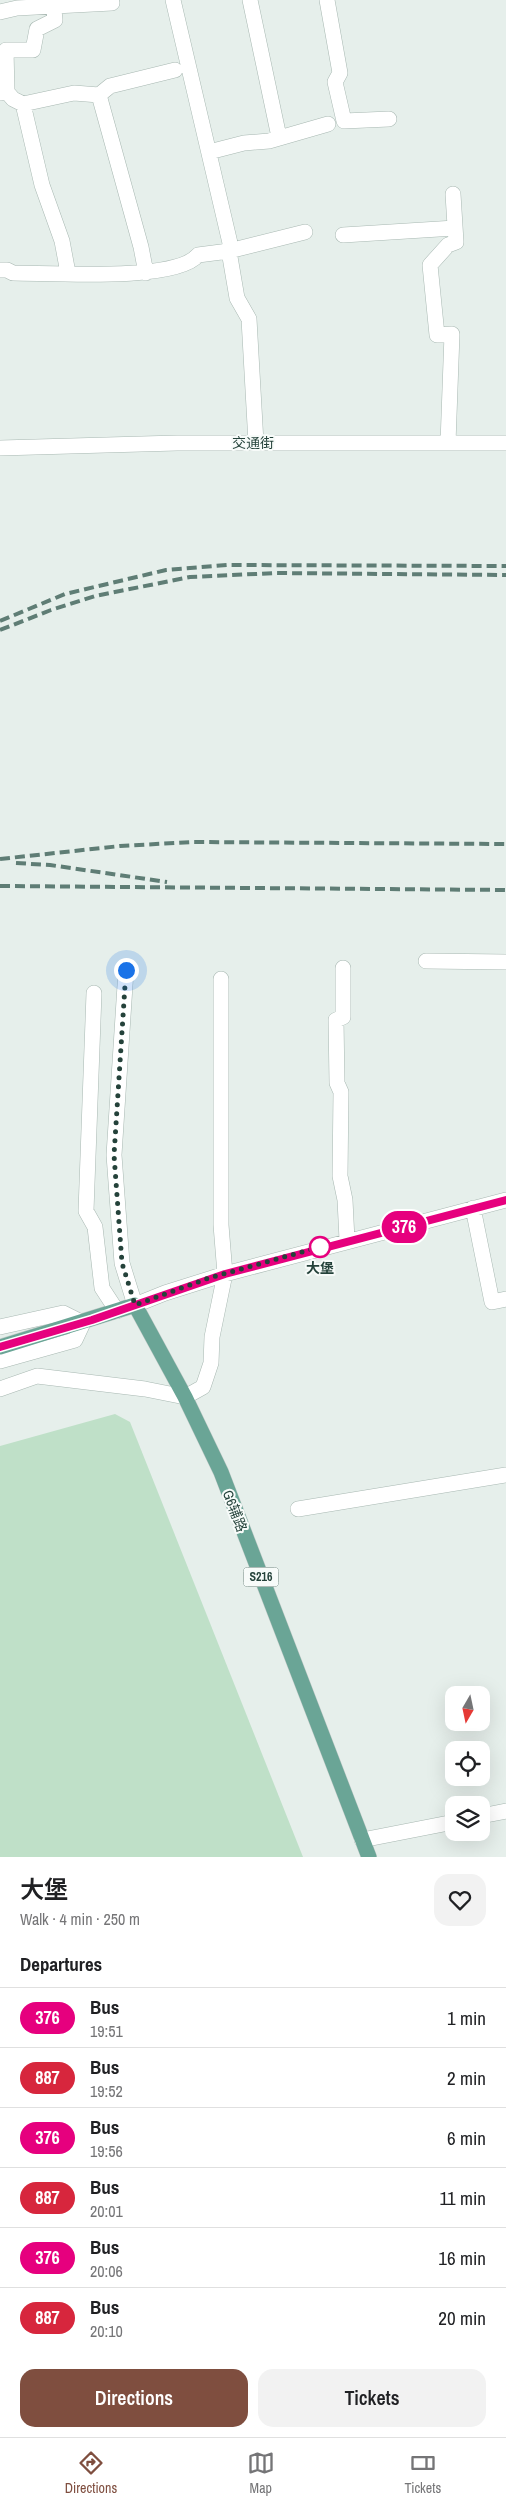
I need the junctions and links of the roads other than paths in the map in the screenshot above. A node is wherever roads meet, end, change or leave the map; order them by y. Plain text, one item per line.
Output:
1 (173, 0) edge
2 (250, 0) edge
3 (327, 0) edge
4 (107, 2) edge
5 (17, 4) edge
6 (53, 4) edge
7 (0, 12) edge
8 (175, 70) dead end
9 (4, 93) edge
10 (99, 94) junction
11 (22, 104) junction
12 (389, 119) dead end
13 (328, 124) dead end
14 (280, 137) junction
15 (209, 152) junction
16 (453, 194) dead end
17 (455, 228) junction
18 (305, 232) dead end
19 (343, 235) dead end
20 (229, 251) junction
21 (0, 270) edge
22 (68, 273) junction
23 (146, 273) junction
24 (256, 443) junction
25 (448, 443) junction
26 (506, 443) edge
27 (0, 448) edge
28 (426, 961) dead end
29 (506, 962) edge
30 (344, 968) dead end
31 (126, 970) dead end
32 (221, 979) dead end
33 (94, 993) dead end
34 (506, 1200) edge
35 (473, 1208) junction
36 (347, 1240) junction
37 (225, 1274) junction
38 (506, 1299) edge
39 (135, 1305) junction
40 (117, 1311) junction
41 (83, 1323) junction
42 (0, 1327) edge
43 (0, 1347) edge
44 (43, 1347) junction
45 (0, 1361) edge
46 (37, 1376) junction
47 (0, 1389) edge
48 (185, 1397) junction
49 (506, 1475) edge
50 (298, 1509) dead end
51 (506, 1811) edge
52 (490, 1814) edge
53 (445, 1824) edge
54 (362, 1840) junction
55 (369, 1857) edge

1 - 15 street
2 - 14 street
3 - 12 street
4 - 6 street
5 - 6 street
5 - 7 street
6 - 9 street
8 - 10 street
9 - 11 street
10 - 11 street
10 - 23 street
11 - 22 street
13 - 14 street
14 - 15 street
15 - 20 street
16 - 17 street
17 - 19 street
17 - 25 street
18 - 20 street
20 - 23 street
20 - 24 street
21 - 22 street
22 - 23 street
24 - 25 street, 交通街
24 - 27 street, 交通街
25 - 26 street, 交通街
28 - 29 street
30 - 36 street
31 - 39 street
32 - 37 street
33 - 40 street
34 - 35 street
35 - 36 street
35 - 38 street
36 - 37 street
37 - 39 street
37 - 48 street
39 - 40 main road
39 - 48 main road, G6辅路 / S216
40 - 41 main road
41 - 42 street
41 - 43 main road
41 - 44 street
44 - 45 street
44 - 46 street
46 - 47 street
46 - 48 street
48 - 54 main road, G6辅路 / S216
49 - 50 street
51 - 52 street
53 - 54 street
54 - 55 main road, G6辅路 / S216

